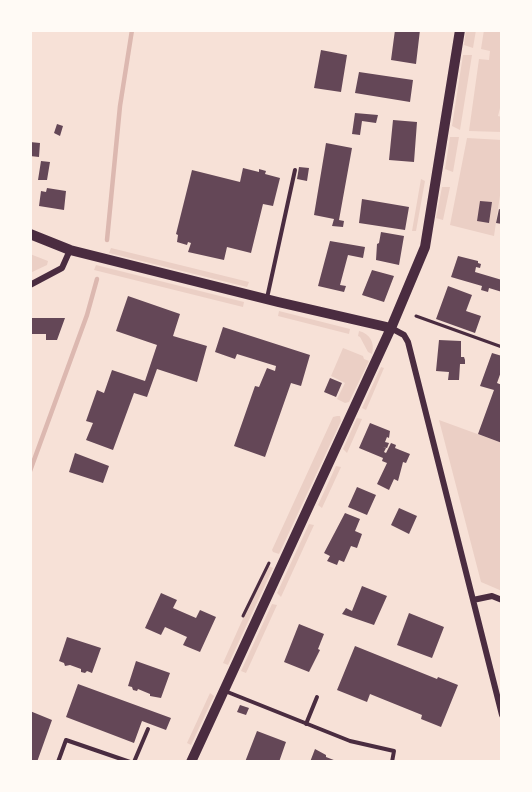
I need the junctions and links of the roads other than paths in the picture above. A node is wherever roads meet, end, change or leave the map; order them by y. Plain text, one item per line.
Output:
1 (460, 30) edge
2 (295, 170) dead end
3 (30, 234) edge
4 (70, 250) junction
5 (30, 285) edge
6 (267, 299) junction
7 (391, 328) junction
8 (473, 600) junction
9 (502, 600) edge
10 (224, 691) junction
11 (317, 697) dead end
12 (502, 715) edge
13 (306, 724) junction
14 (148, 729) dead end
15 (58, 762) edge
16 (132, 762) edge
17 (191, 762) edge
18 (392, 762) edge

1 - 7 main road
2 - 6 lane
3 - 4 main road
4 - 5 street
4 - 6 main road
6 - 7 main road
7 - 8 street
7 - 10 main road
8 - 9 street
8 - 12 street
10 - 13 lane
10 - 17 main road
11 - 13 lane
13 - 18 lane
14 - 16 lane
15 - 16 lane

